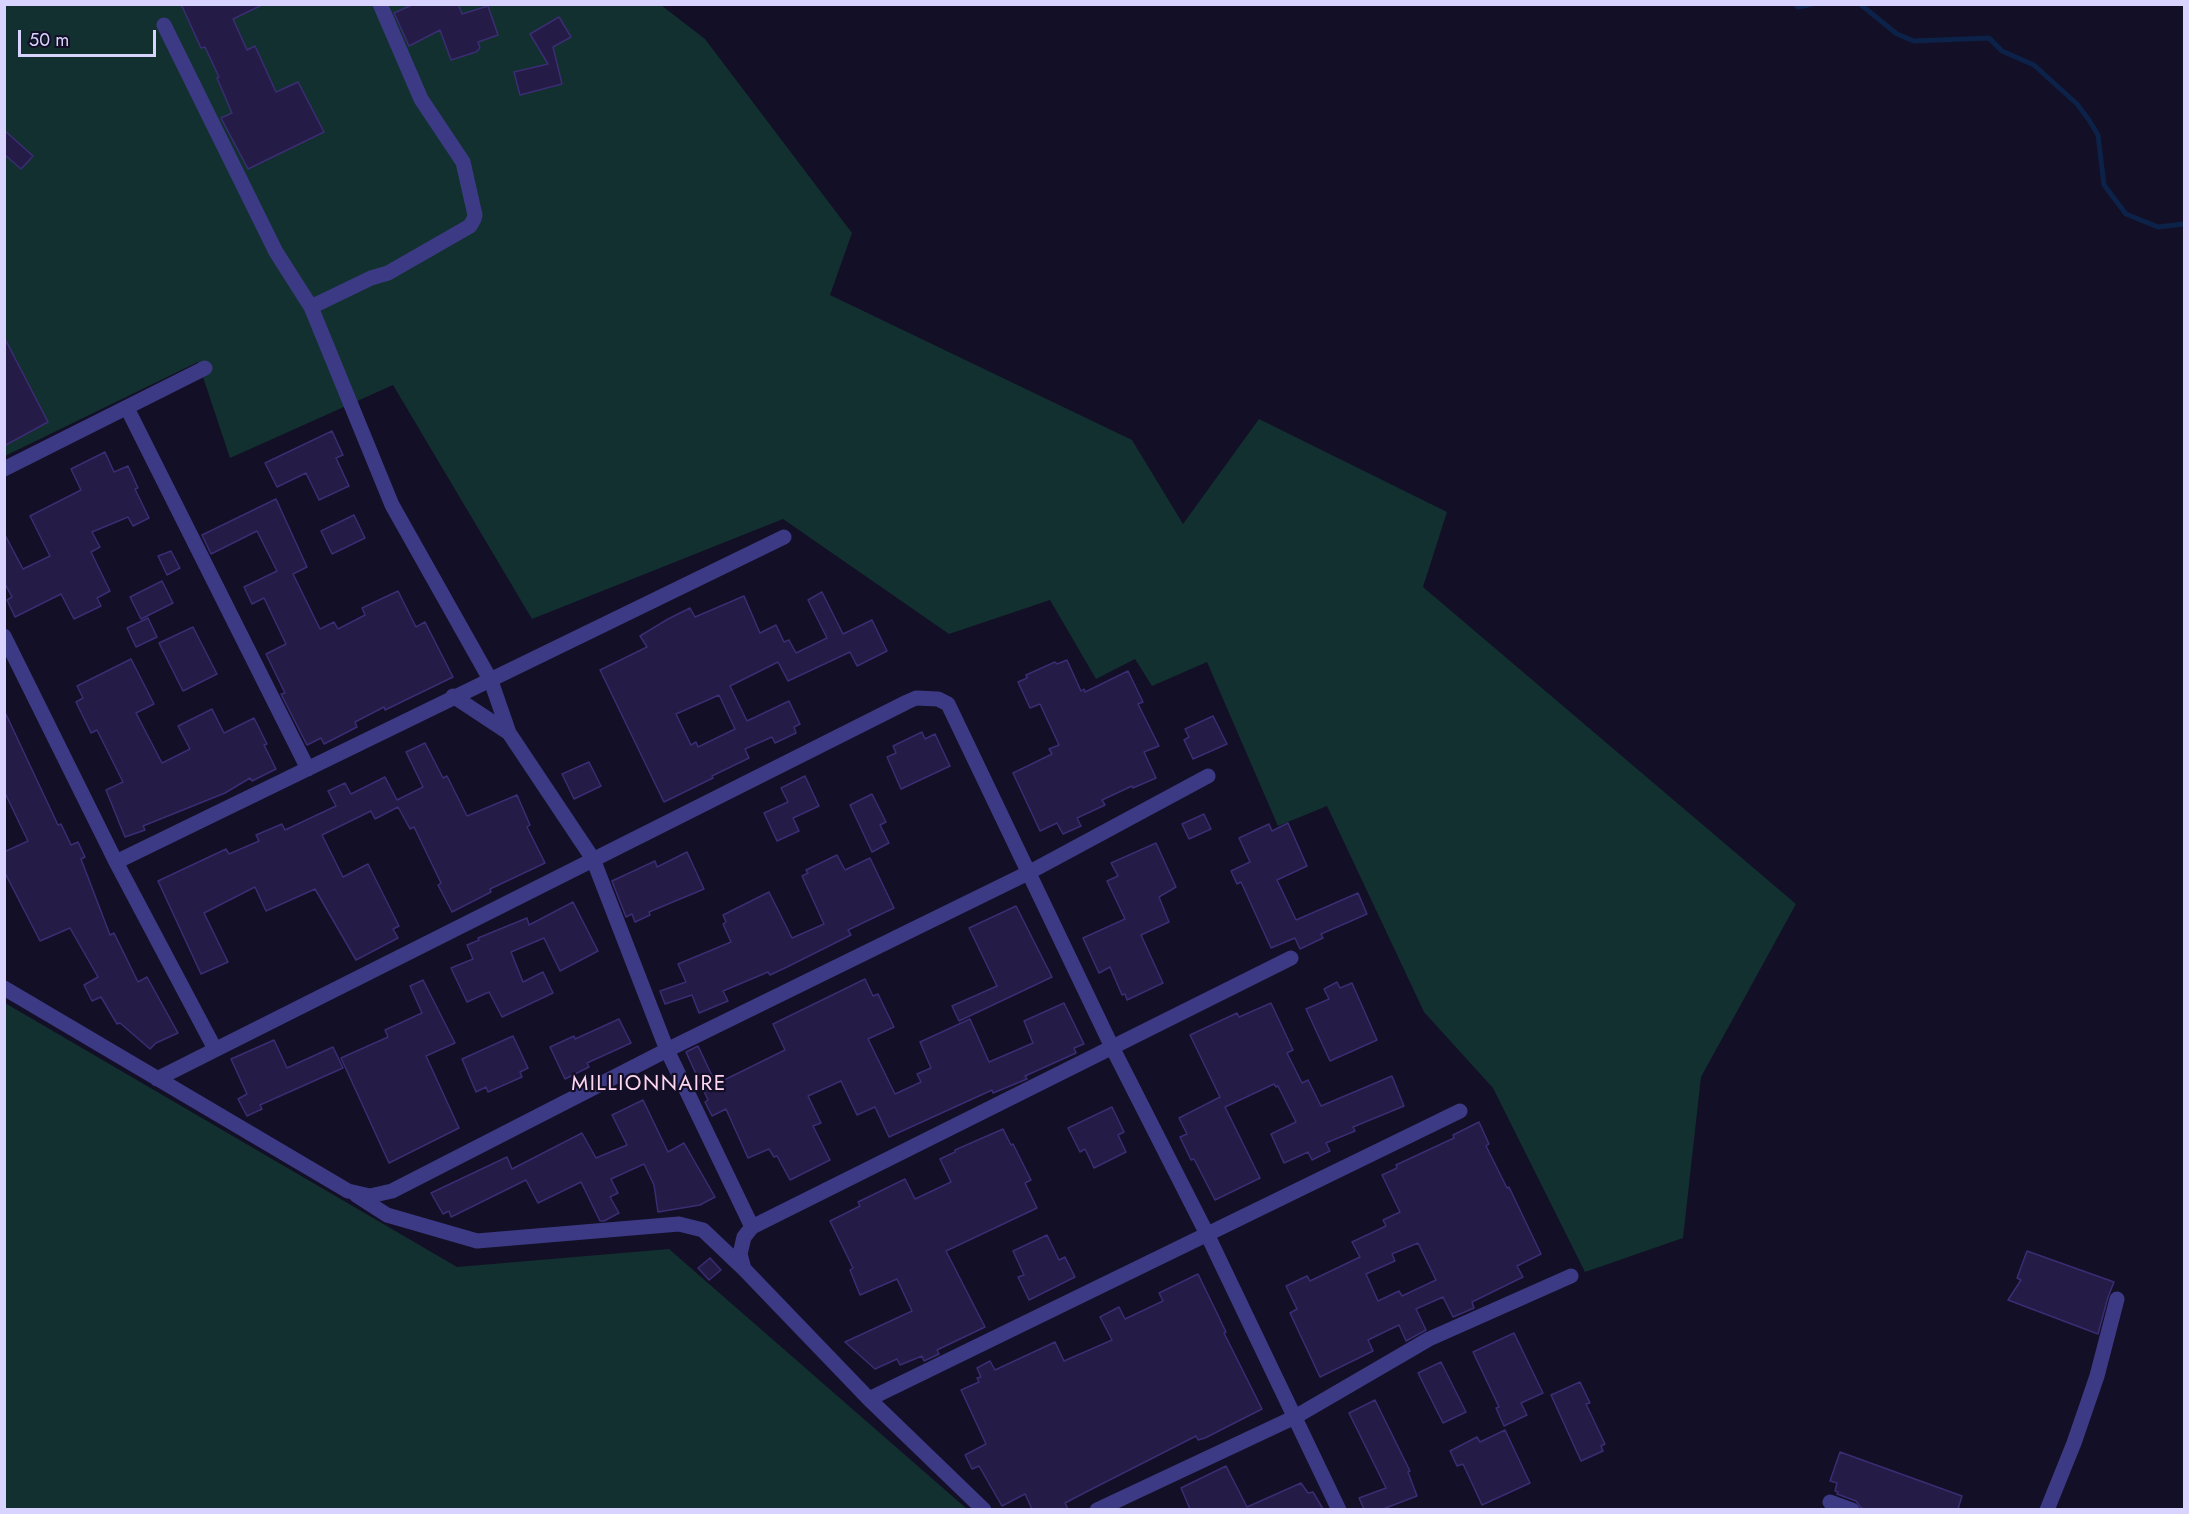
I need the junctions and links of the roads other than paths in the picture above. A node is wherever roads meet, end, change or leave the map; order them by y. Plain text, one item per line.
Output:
1 (380, 4) edge
2 (164, 25) dead end
3 (311, 307) junction
4 (205, 368) dead end
5 (127, 408) junction
6 (4, 469) edge
7 (784, 537) dead end
8 (4, 636) edge
9 (491, 681) junction
10 (453, 696) junction
11 (509, 733) junction
12 (308, 769) junction
13 (1208, 776) dead end
14 (593, 859) junction
15 (116, 862) junction
16 (1028, 873) junction
17 (1291, 958) dead end
18 (4, 988) edge
19 (1112, 1047) junction
20 (215, 1049) junction
21 (667, 1050) junction
22 (157, 1079) junction
23 (1460, 1111) dead end
24 (348, 1191) junction
25 (752, 1227) junction
26 (1207, 1234) junction
27 (744, 1269) junction
28 (1571, 1276) dead end
29 (2117, 1299) dead end
30 (869, 1399) junction
31 (1295, 1417) junction
32 (1830, 1502) dead end
33 (984, 1509) edge
34 (1097, 1509) edge
35 (1339, 1509) edge
36 (1852, 1509) edge
37 (2047, 1509) edge

1 - 3 street
2 - 3 street
3 - 9 street
4 - 5 street
5 - 6 street
5 - 12 street
7 - 9 street
8 - 15 street
9 - 10 street
9 - 11 street
10 - 11 street
10 - 12 street
11 - 14 street
12 - 15 street
13 - 16 street
14 - 16 street
14 - 20 street
14 - 21 street
15 - 20 street
16 - 19 street
16 - 21 street
17 - 19 street
18 - 22 street
19 - 25 street
19 - 26 street
20 - 22 street
21 - 24 street
21 - 25 street
22 - 24 street
23 - 26 street
24 - 27 street
25 - 27 street
26 - 30 street
26 - 31 street
27 - 30 street
28 - 31 street
29 - 37 street
30 - 33 street
31 - 34 street
31 - 35 street
32 - 36 street

